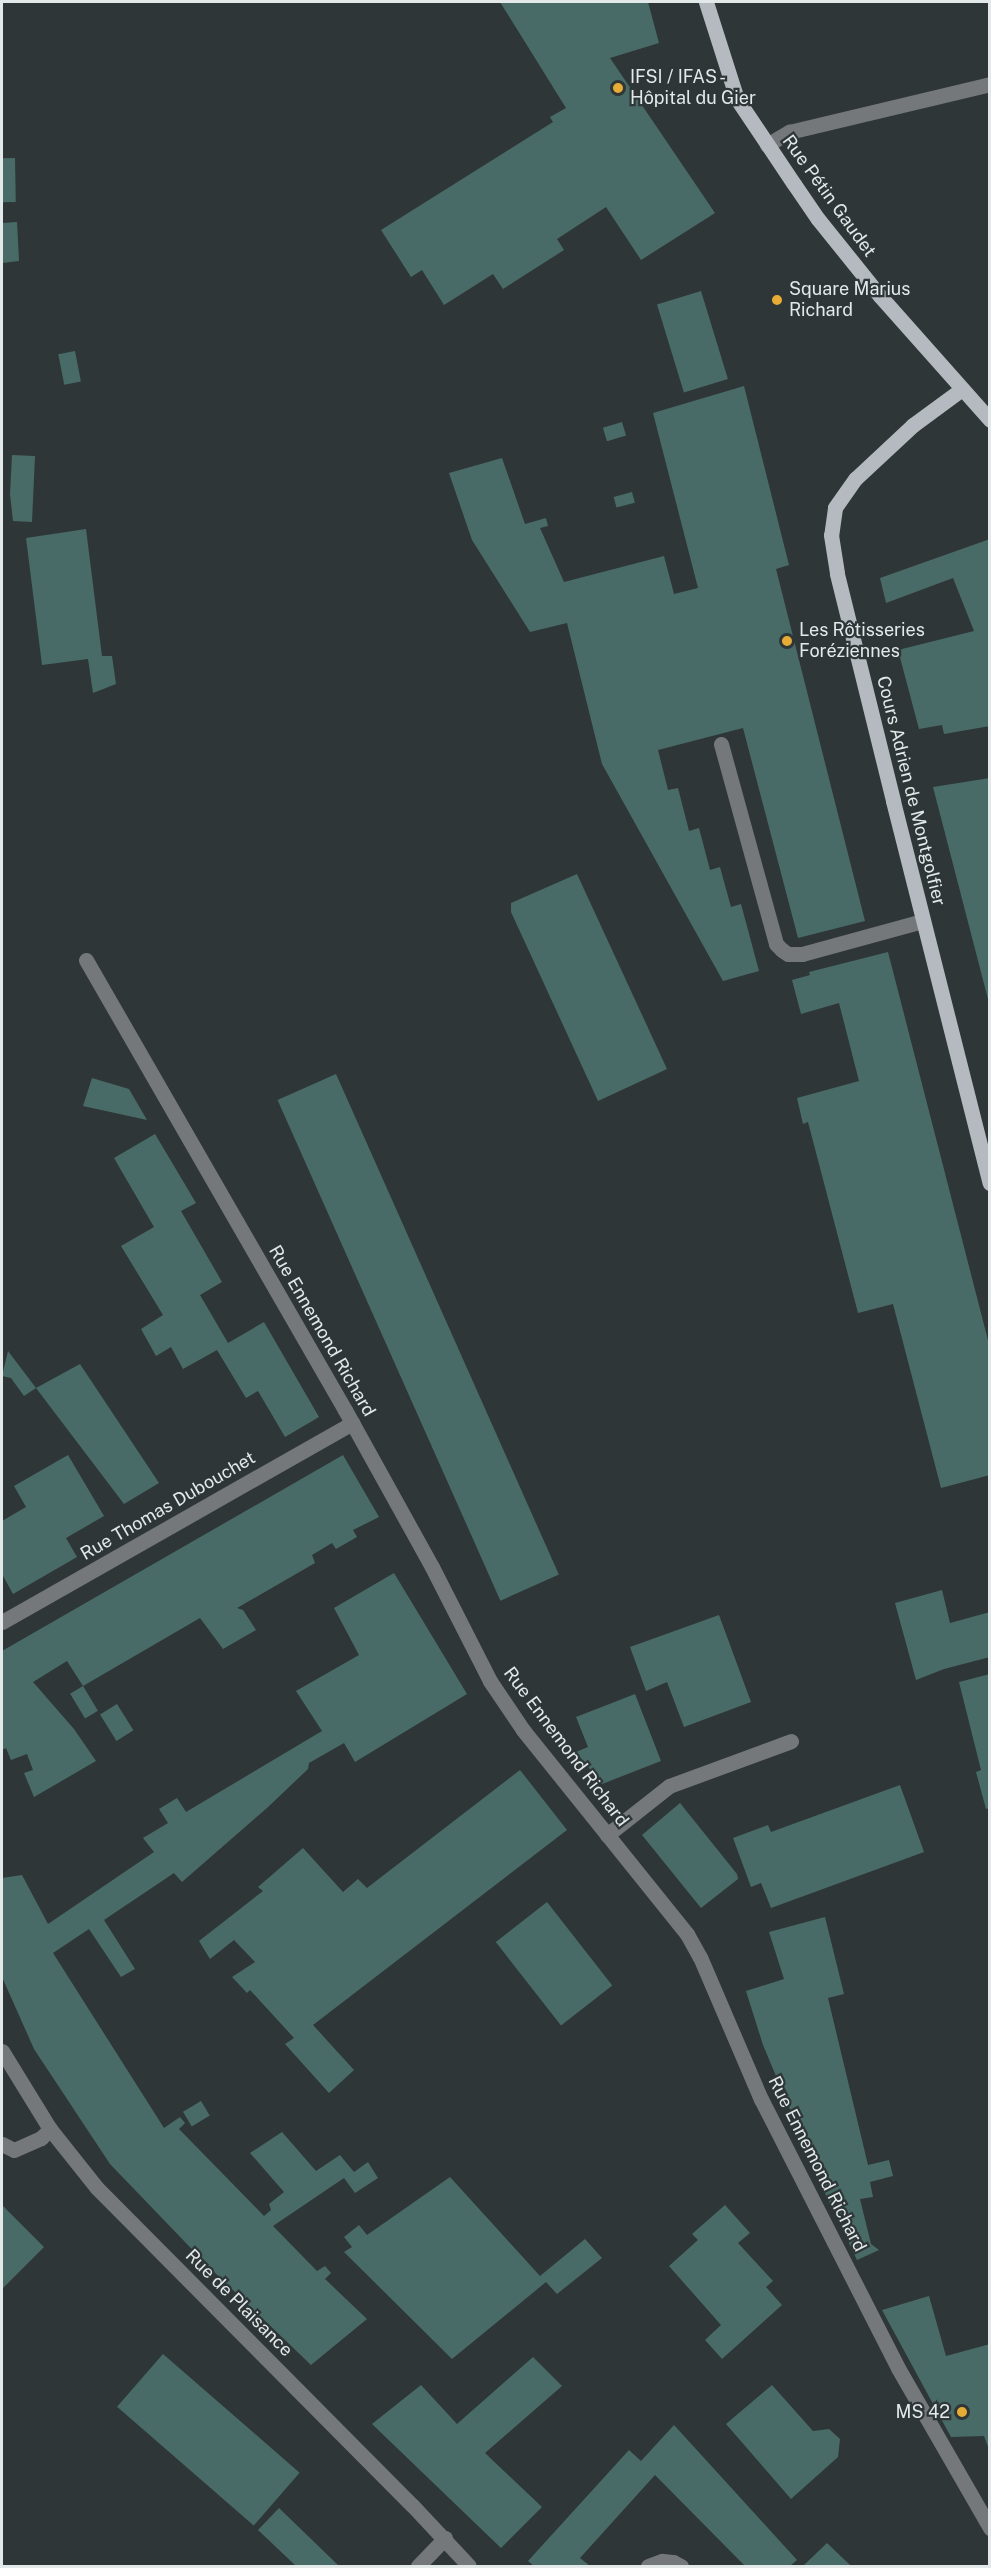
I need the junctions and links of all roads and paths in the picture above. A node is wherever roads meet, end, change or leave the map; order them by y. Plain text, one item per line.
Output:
1 (706, 2) edge
2 (990, 84) edge
3 (767, 145) junction
4 (962, 388) junction
5 (990, 420) edge
6 (721, 744) dead end
7 (923, 921) junction
8 (86, 960) dead end
9 (990, 1183) edge
10 (353, 1424) junction
11 (2, 1622) edge
12 (791, 1741) dead end
13 (607, 1835) junction
14 (2, 2051) edge
15 (50, 2129) junction
16 (2, 2144) edge
17 (990, 2528) edge
18 (445, 2538) junction
19 (418, 2566) edge
20 (469, 2566) edge
21 (648, 2566) edge
22 (681, 2566) edge

1 - 3 main road, Rue Pétin Gaudet
2 - 3 street
3 - 4 main road, Rue Pétin Gaudet
4 - 5 main road, Rue Pétin Gaudet
4 - 7 main road, Cours Adrien de Montgolfier
6 - 7 street
7 - 9 main road, Cours Adrien de Montgolfier
8 - 10 street, Rue Ennemond Richard
10 - 11 street, Rue Thomas Dubouchet
10 - 13 street, Rue Ennemond Richard
12 - 13 street
13 - 17 street, Rue Ennemond Richard
14 - 15 street, Rue de Plaisance
15 - 16 street
15 - 18 street, Rue de Plaisance
18 - 19 street
18 - 20 street, Rue de Plaisance
21 - 22 street

